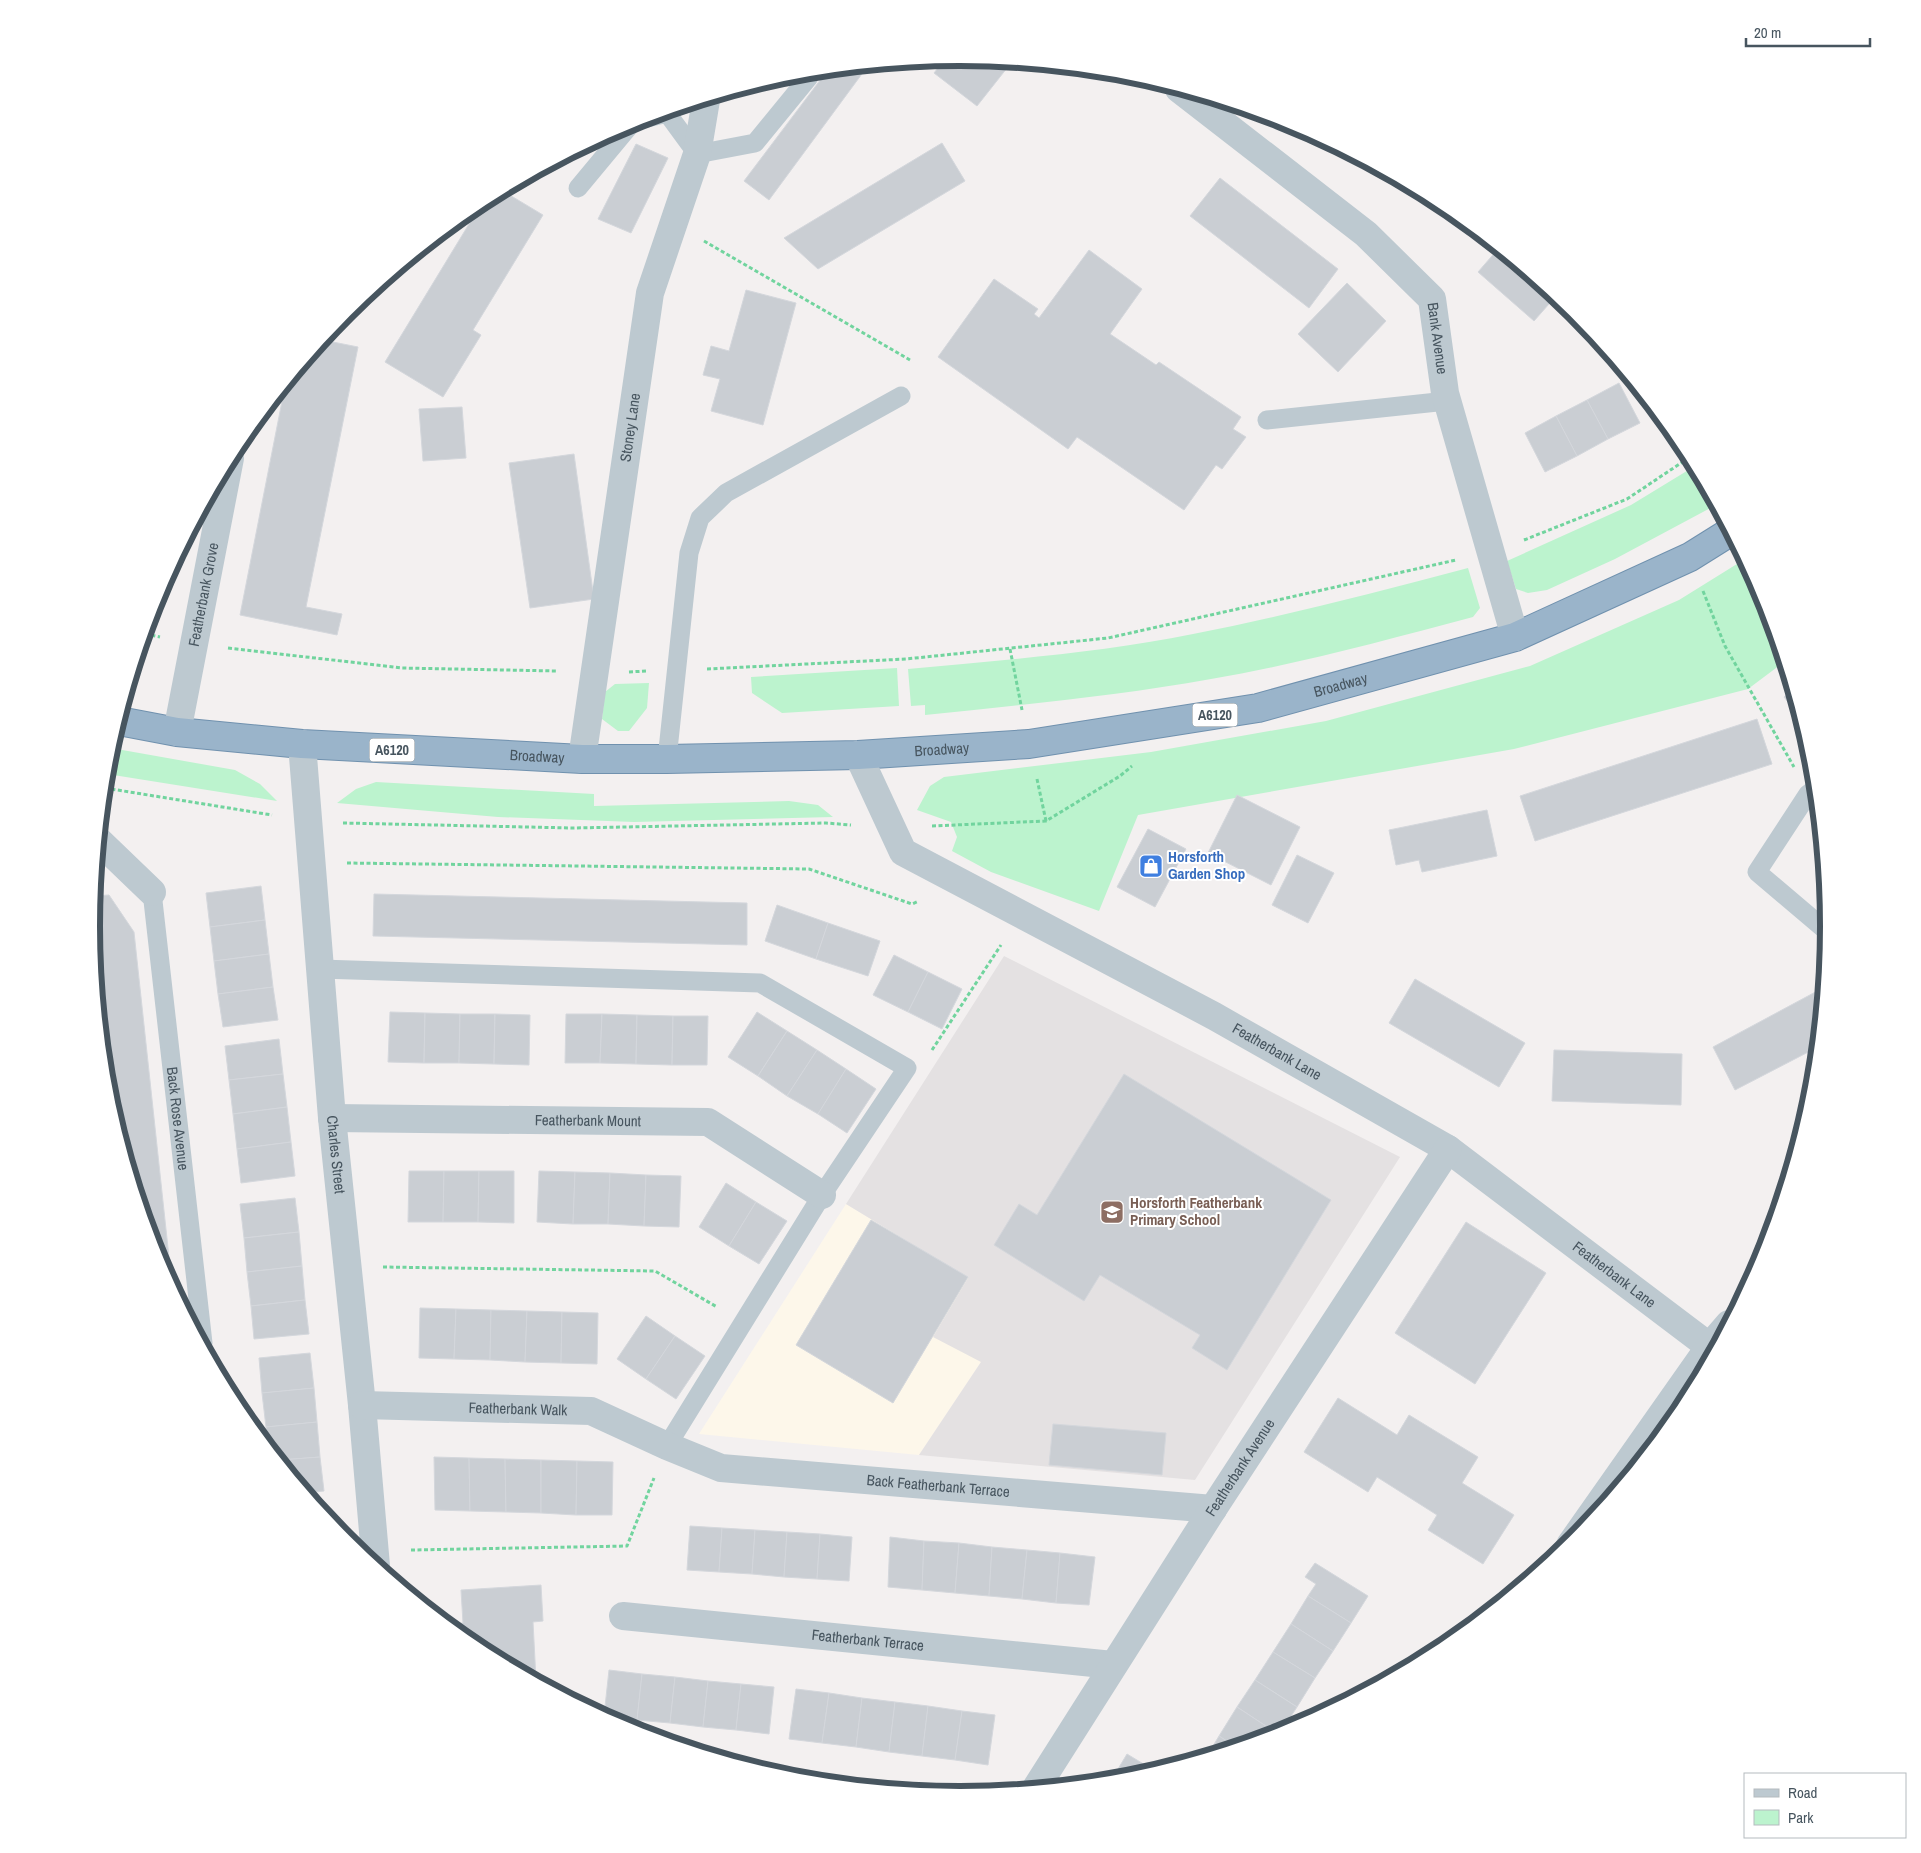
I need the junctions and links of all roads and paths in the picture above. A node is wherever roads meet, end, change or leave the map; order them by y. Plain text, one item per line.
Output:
1 (805, 81) edge
2 (1190, 98) edge
3 (705, 106) edge
4 (670, 117) edge
5 (620, 137) edge
6 (697, 154) junction
7 (578, 188) dead end
8 (674, 223) junction
9 (910, 360) dead end
10 (901, 396) dead end
11 (1447, 401) junction
12 (1268, 420) dead end
13 (1684, 461) edge
14 (226, 480) edge
15 (1726, 535) edge
16 (1490, 553) junction
17 (1690, 558) junction
18 (152, 635) edge
19 (1515, 637) junction
20 (194, 644) junction
21 (676, 671) junction
22 (594, 672) junction
23 (126, 722) edge
24 (177, 732) junction
25 (302, 744) junction
26 (858, 755) junction
27 (582, 759) junction
28 (667, 759) junction
29 (1134, 763) dead end
30 (1808, 785) edge
31 (112, 789) edge
32 (1810, 794) edge
33 (308, 821) junction
34 (890, 828) junction
35 (105, 846) edge
36 (311, 863) junction
37 (960, 881) junction
38 (152, 892) joint
39 (1021, 914) junction
40 (1821, 926) edge
41 (320, 969) junction
42 (907, 1068) junction
43 (332, 1118) junction
44 (1448, 1149) junction
45 (822, 1196) junction
46 (348, 1266) junction
47 (743, 1323) junction
48 (202, 1330) edge
49 (1710, 1347) edge
50 (1702, 1362) edge
51 (362, 1405) junction
52 (667, 1446) junction
53 (1606, 1495) edge
54 (1213, 1509) junction
55 (376, 1558) edge
56 (623, 1616) dead end
57 (1113, 1665) junction
58 (1039, 1783) edge

1 - 6 lane
2 - 11 street, Bank Avenue
3 - 6 street, Stoney Lane
4 - 6 lane
5 - 7 lane
6 - 8 street, Stoney Lane
8 - 9 path
8 - 22 street, Stoney Lane
10 - 21 lane
11 - 12 lane
11 - 16 street, Bank Avenue
13 - 16 path
14 - 20 street, Featherbank Grove
15 - 17 highway, Broadway / A6120
16 - 19 street, Bank Avenue
16 - 21 path
17 - 19 highway, Broadway / A6120
17 - 30 path
18 - 20 path
19 - 26 highway, Broadway / A6120
20 - 22 path
20 - 24 street, Featherbank Grove
21 - 22 path
21 - 28 lane
22 - 27 street, Stoney Lane
23 - 24 highway, Broadway / A6120
24 - 25 highway, Broadway / A6120
25 - 27 highway, Broadway / A6120
25 - 33 street, Charles Street
26 - 28 highway, Broadway / A6120
26 - 34 street, Featherbank Lane
27 - 28 highway, Broadway / A6120
29 - 34 path
31 - 33 path
32 - 40 lane
33 - 34 path
33 - 36 street, Charles Street
34 - 37 street, Featherbank Lane
35 - 38 street
36 - 37 path
36 - 41 street, Charles Street
37 - 39 street, Featherbank Lane
38 - 48 lane, Back Rose Avenue
39 - 42 path
39 - 44 street, Featherbank Lane
41 - 42 lane
41 - 43 street, Charles Street
42 - 45 lane
43 - 45 street, Featherbank Mount
43 - 46 street, Charles Street
44 - 49 street, Featherbank Lane
44 - 54 street, Featherbank Avenue
45 - 47 lane
46 - 47 path
46 - 51 street, Charles Street
47 - 52 lane
50 - 53 street
51 - 52 street, Featherbank Walk
51 - 55 street, Charles Street
52 - 54 street, Back Featherbank Terrace
52 - 55 path
54 - 57 street, Featherbank Avenue
56 - 57 street, Featherbank Terrace
57 - 58 street, Featherbank Avenue

